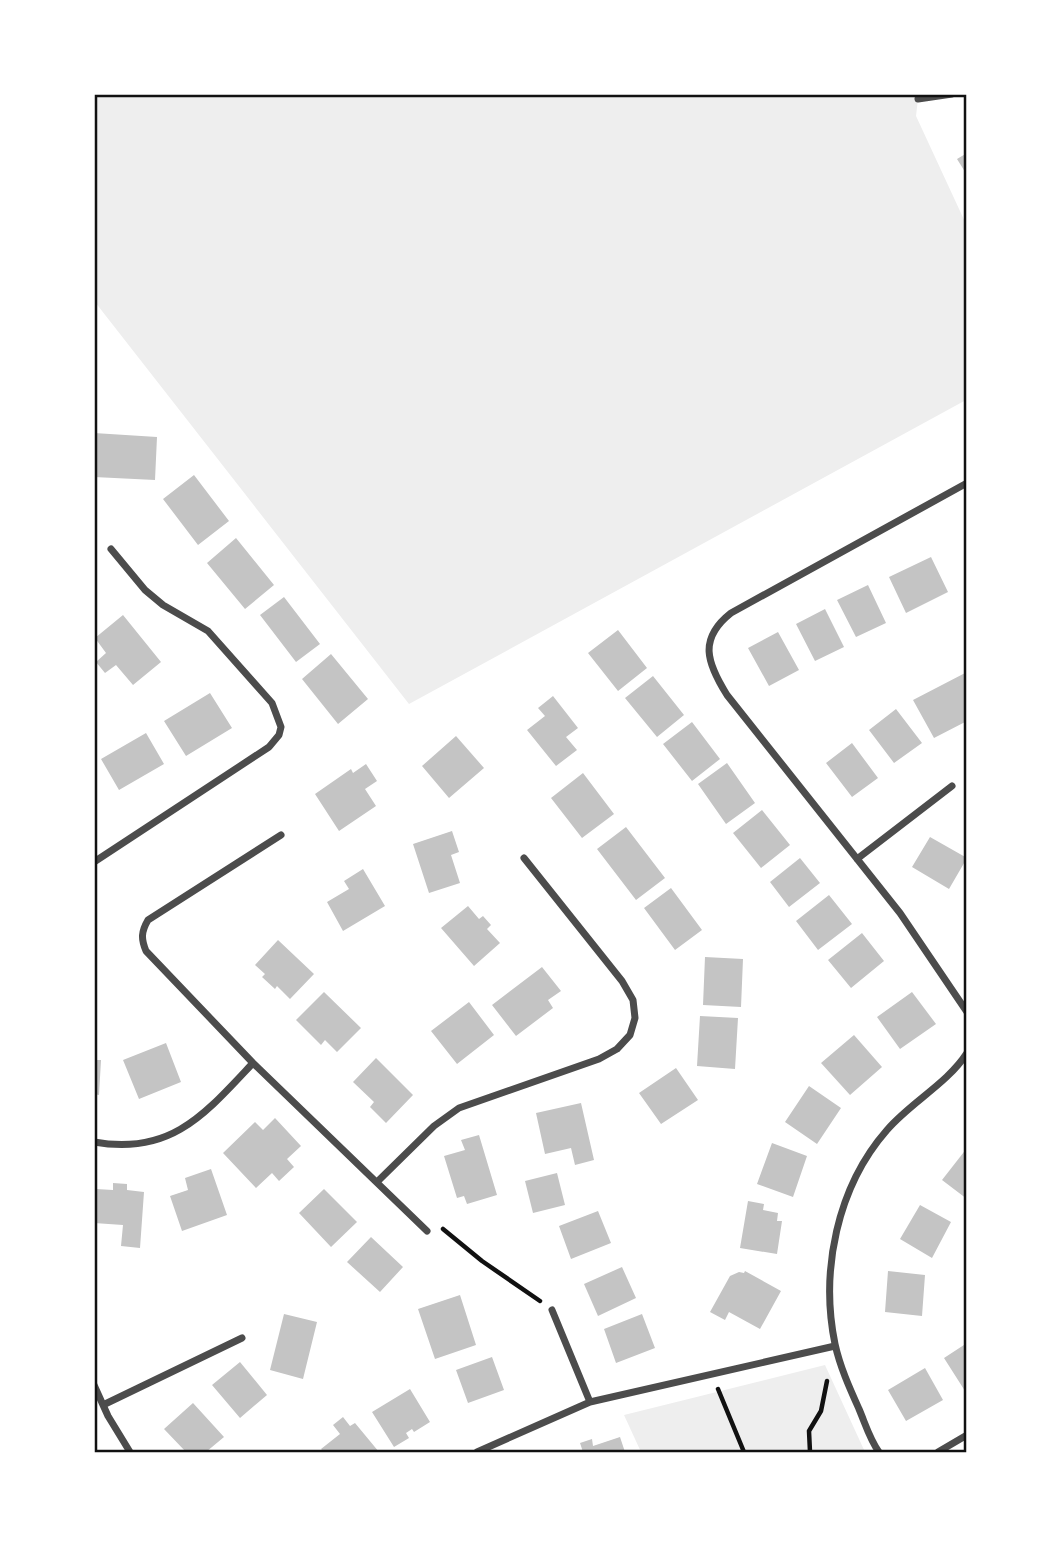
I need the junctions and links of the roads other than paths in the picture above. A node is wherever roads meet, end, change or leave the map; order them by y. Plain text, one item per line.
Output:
1 (952, 94) edge
2 (918, 99) dead end
3 (967, 483) edge
4 (111, 550) dead end
5 (952, 786) dead end
6 (281, 835) dead end
7 (524, 858) dead end
8 (857, 859) junction
9 (94, 862) edge
10 (967, 1012) edge
11 (967, 1053) edge
12 (253, 1063) junction
13 (94, 1142) edge
14 (377, 1182) junction
15 (427, 1231) road end
16 (552, 1310) road end
17 (242, 1338) dead end
18 (835, 1346) junction
19 (94, 1385) edge
20 (590, 1402) junction
21 (103, 1405) junction
22 (967, 1436) edge
23 (130, 1452) edge
24 (477, 1452) edge
25 (879, 1452) edge
26 (938, 1452) edge

1 - 2 street
3 - 8 street
4 - 9 street
5 - 8 street
6 - 12 street
7 - 14 street
8 - 10 street
11 - 18 street
12 - 13 street
12 - 14 street
14 - 15 street
16 - 20 street
17 - 21 street
18 - 20 street
18 - 25 street
19 - 21 street
20 - 24 street
21 - 23 street
22 - 26 street

